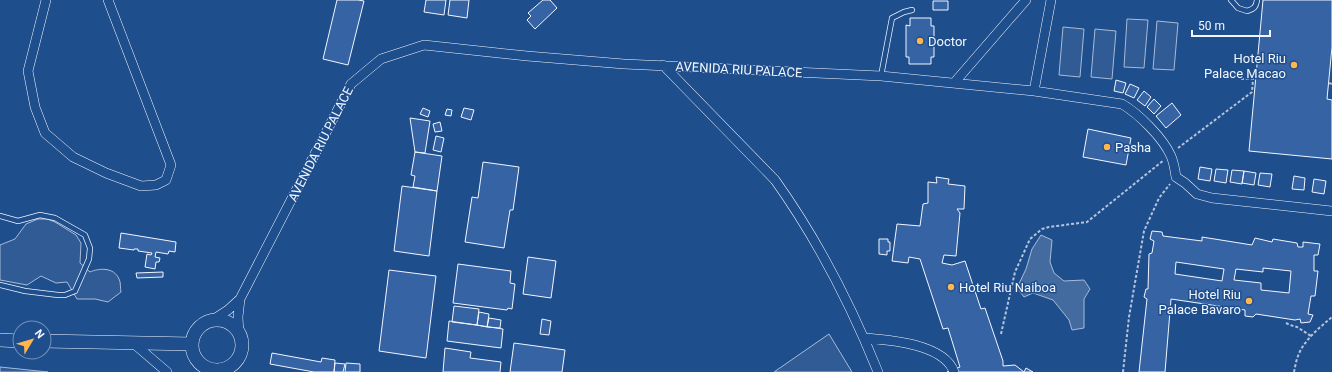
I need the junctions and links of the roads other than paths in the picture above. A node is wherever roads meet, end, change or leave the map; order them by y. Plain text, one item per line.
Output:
1 (46, 0) edge
2 (108, 0) edge
3 (1026, 0) edge
4 (1051, 0) edge
5 (1231, 0) edge
6 (1257, 0) edge
7 (912, 10) dead end
8 (663, 65) junction
9 (881, 76) junction
10 (954, 83) junction
11 (1034, 91) junction
12 (1332, 211) edge
13 (0, 216) edge
14 (0, 285) edge
15 (240, 299) junction
16 (211, 321) junction
17 (239, 334) junction
18 (864, 338) junction
19 (0, 340) edge
20 (12, 341) edge
21 (52, 341) edge
22 (132, 342) junction
23 (192, 344) junction
24 (168, 372) edge
25 (878, 372) edge
26 (954, 372) edge

1 - 2 street
3 - 10 street
4 - 11 street
5 - 6 lane
7 - 9 lane
8 - 9 street, AVENIDA RIU PALACE
8 - 15 street, AVENIDA RIU PALACE
8 - 18 street
9 - 10 street, AVENIDA RIU PALACE
10 - 11 street, AVENIDA RIU PALACE
11 - 12 street, AVENIDA RIU PALACE
13 - 14 lane
15 - 16 street, AVENIDA RIU PALACE
15 - 17 street, AVENIDA RIU PALACE
16 - 17 street
16 - 23 street
17 - 23 street
18 - 25 street
18 - 26 street
19 - 20 street
21 - 22 street
22 - 23 street
22 - 24 street

